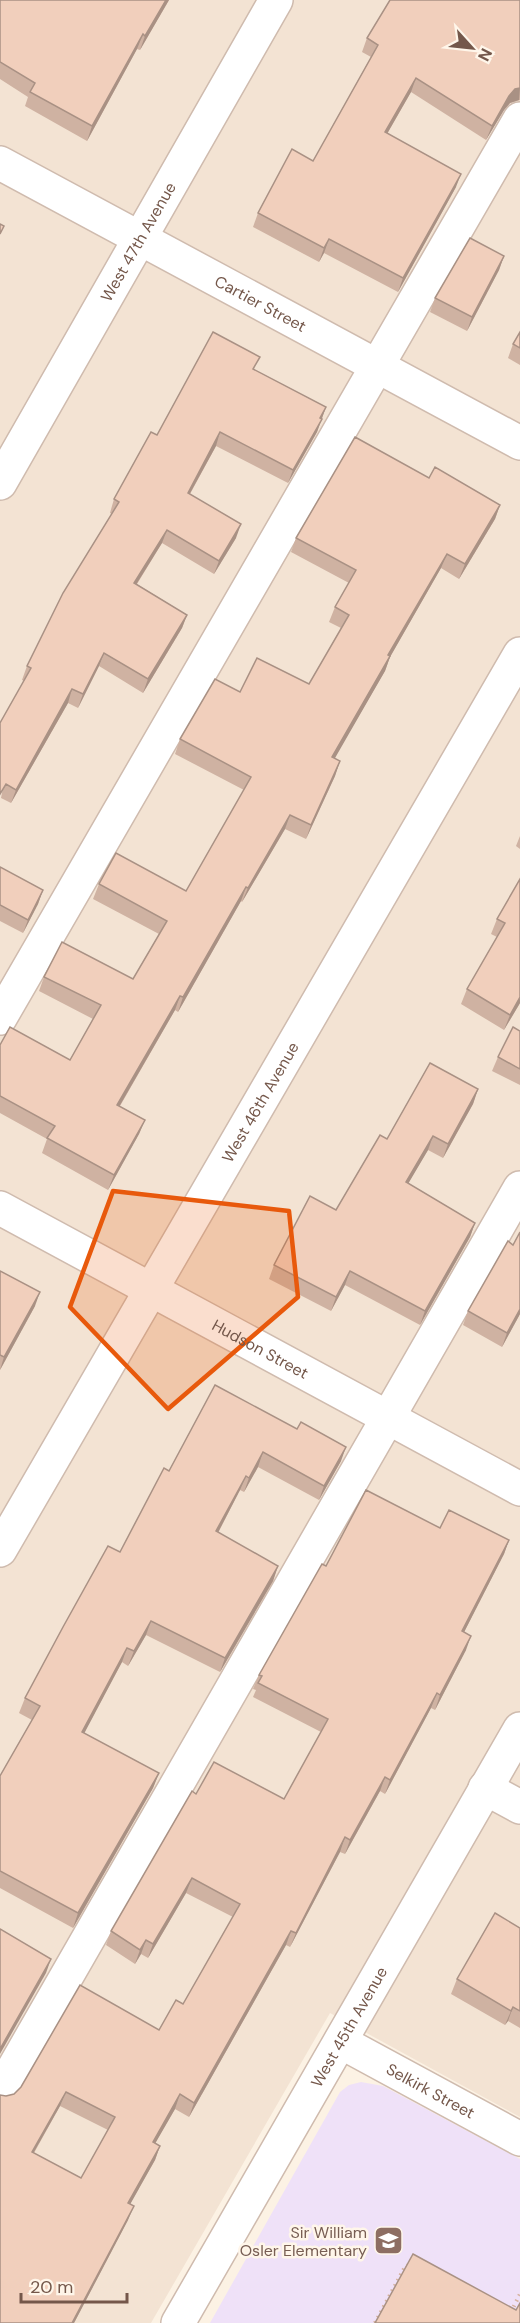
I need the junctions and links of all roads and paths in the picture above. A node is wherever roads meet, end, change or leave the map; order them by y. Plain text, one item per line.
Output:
1 (276, 0) edge
2 (520, 119) edge
3 (0, 163) edge
4 (140, 239) junction
5 (377, 366) junction
6 (520, 443) edge
7 (0, 483) edge
8 (520, 654) edge
9 (0, 1018) edge
10 (520, 1188) edge
11 (0, 1208) edge
12 (151, 1288) junction
13 (388, 1417) junction
14 (520, 1489) edge
15 (0, 1550) edge
16 (520, 1729) edge
17 (486, 1788) junction
18 (520, 1807) edge
19 (341, 2042) junction
20 (0, 2092) edge
21 (520, 2139) edge
22 (417, 2270) edge
23 (520, 2294) edge
24 (507, 2319) edge
25 (178, 2323) edge
26 (375, 2323) edge

1 - 4 street, West 47th Avenue
2 - 5 street
3 - 4 street, Cartier Street
4 - 5 street, Cartier Street
4 - 7 street, West 47th Avenue
5 - 6 street, Cartier Street
5 - 9 street
8 - 12 street, West 46th Avenue
10 - 13 street
11 - 12 street, Hudson Street
12 - 13 street, Hudson Street
12 - 15 street, West 46th Avenue
13 - 14 street, Hudson Street
13 - 20 street
16 - 17 street, West 45th Avenue
17 - 18 street
17 - 19 street, West 45th Avenue
19 - 21 street, Selkirk Street
19 - 25 street, West 45th Avenue
22 - 26 path
23 - 24 path

